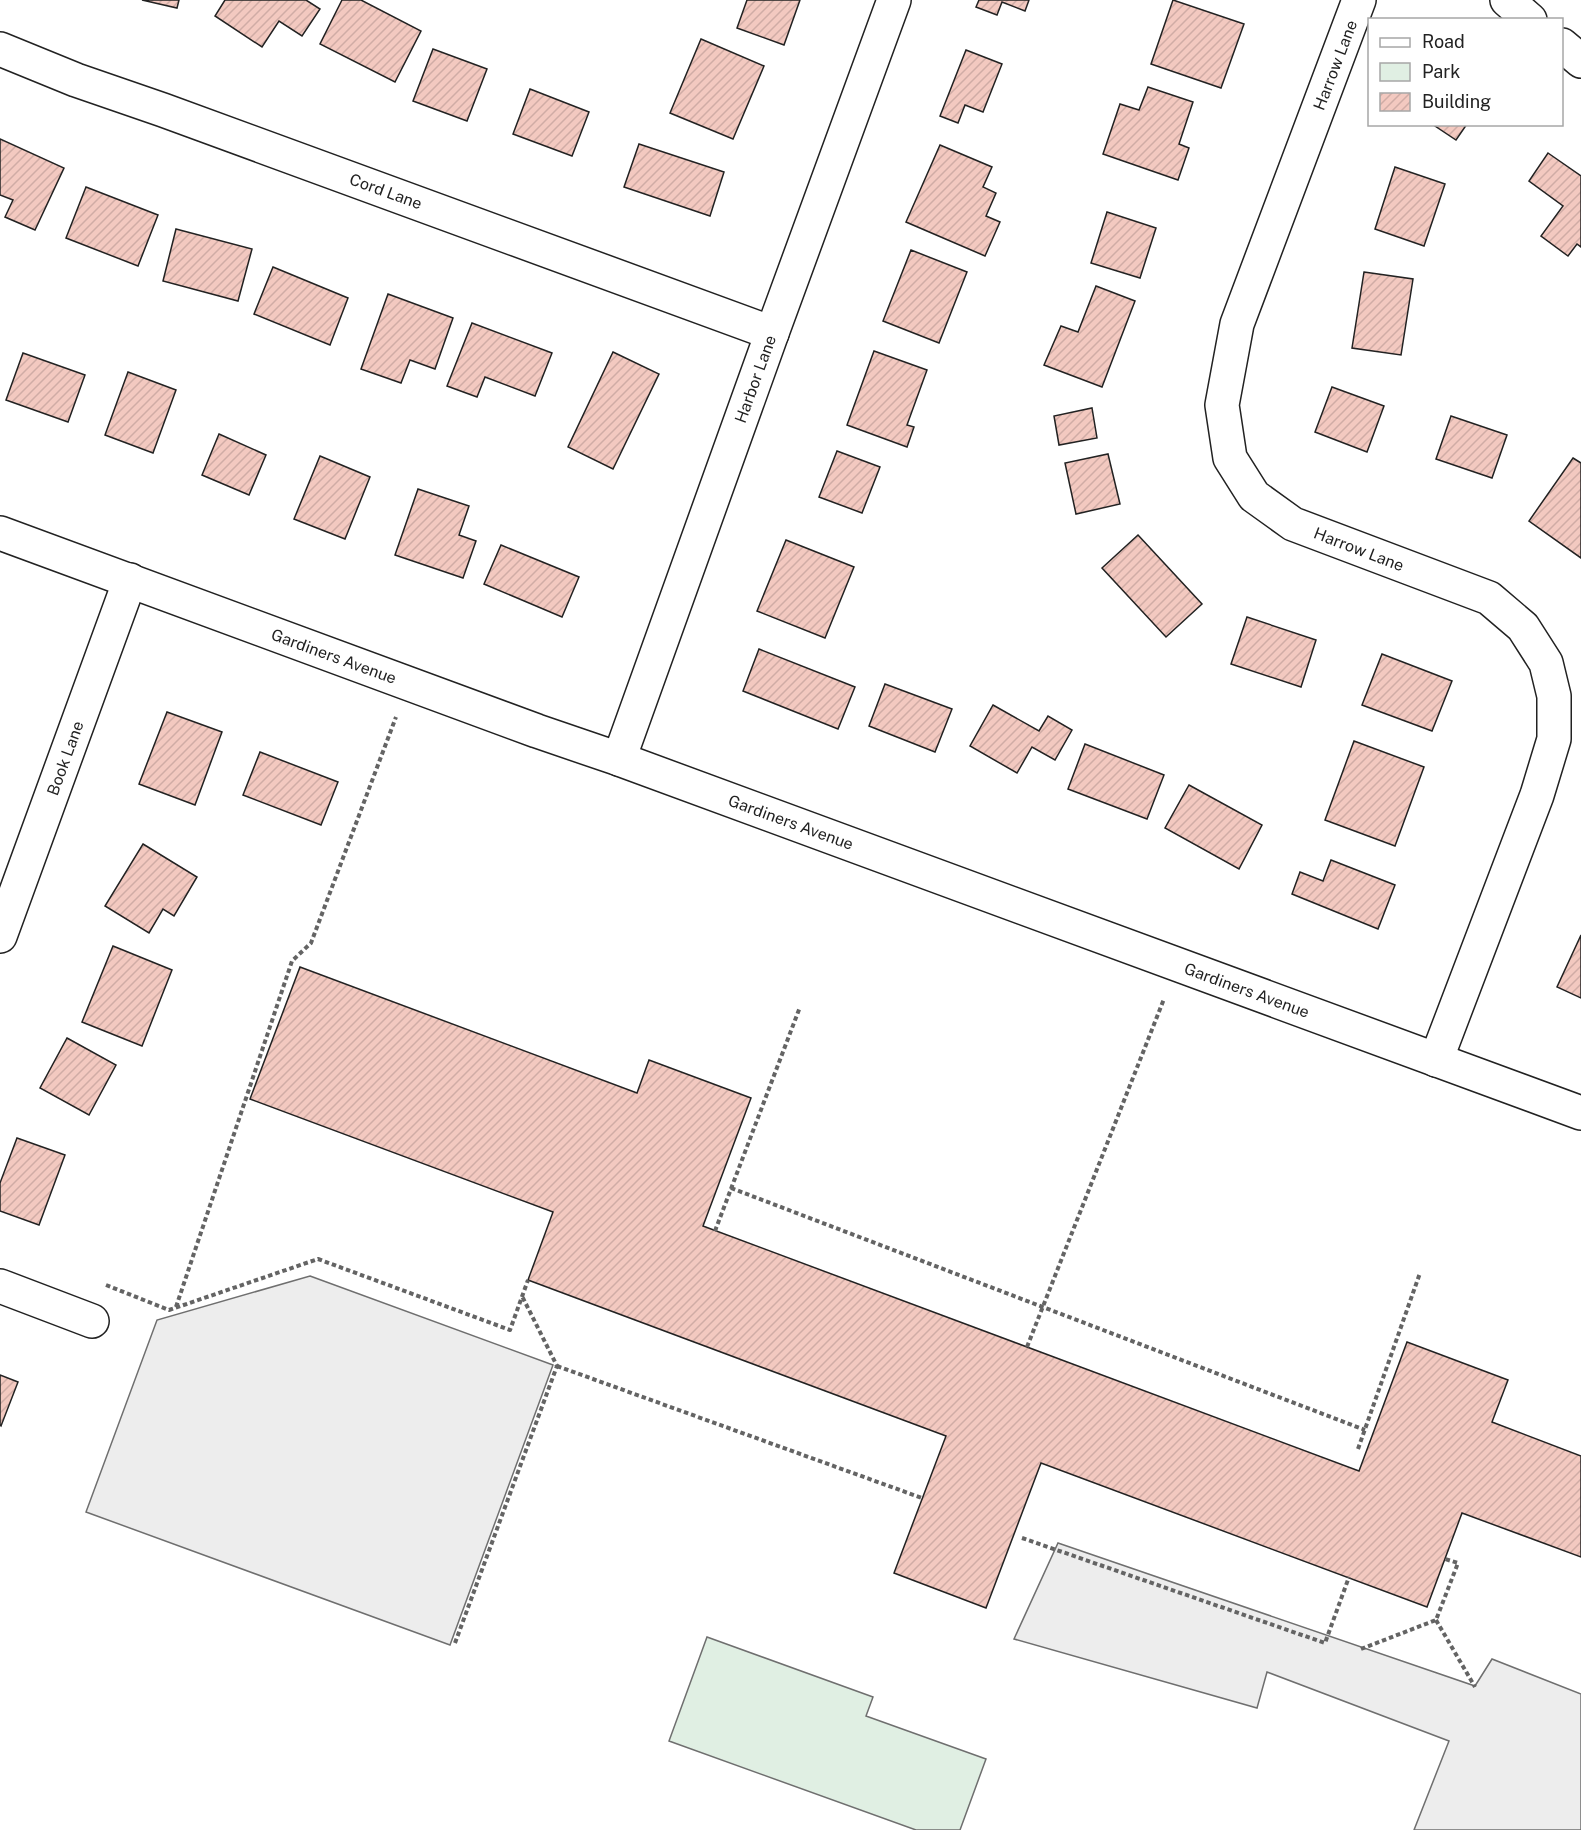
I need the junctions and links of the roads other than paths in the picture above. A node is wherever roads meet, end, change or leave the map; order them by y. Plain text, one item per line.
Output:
1 (894, 0) edge
2 (1359, 0) edge
3 (1507, 0) edge
4 (1528, 18) edge
5 (1563, 46) edge
6 (0, 49) edge
7 (1581, 61) edge
8 (772, 333) junction
9 (0, 532) edge
10 (130, 580) junction
11 (620, 759) junction
12 (0, 936) edge
13 (1436, 1060) junction
14 (1581, 1113) edge
15 (0, 1286) edge
16 (92, 1321) dead end

1 - 8 street, Harbor Lane
2 - 13 street, Harrow Lane
3 - 4 street
5 - 7 street
6 - 8 street, Cord Lane
8 - 11 street, Harbor Lane
9 - 10 street, Gardiners Avenue
10 - 11 street, Gardiners Avenue
10 - 12 street, Book Lane
11 - 13 street, Gardiners Avenue
13 - 14 street, Gardiners Avenue
15 - 16 street

